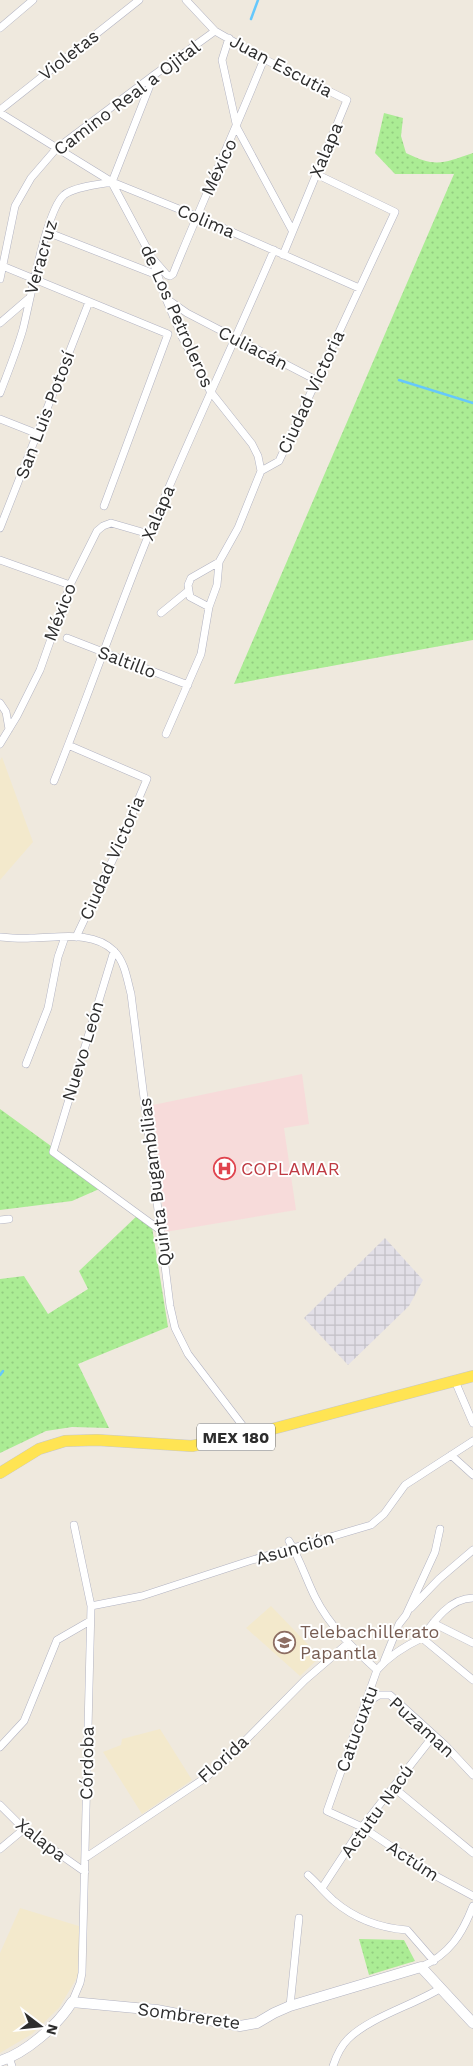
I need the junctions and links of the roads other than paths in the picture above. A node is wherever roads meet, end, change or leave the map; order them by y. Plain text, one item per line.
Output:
1 (33, 0) edge
2 (139, 0) edge
3 (186, 0) edge
4 (0, 28) edge
5 (214, 31) junction
6 (229, 38) junction
7 (264, 59) junction
8 (154, 75) junction
9 (347, 100) joint
10 (0, 112) edge
11 (237, 128) junction
12 (56, 149) junction
13 (316, 174) junction
14 (112, 182) junction
15 (196, 216) junction
16 (292, 230) junction
17 (47, 232) junction
18 (274, 250) junction
19 (283, 255) junction
20 (151, 256) junction
21 (2, 265) edge
22 (157, 275) junction
23 (0, 279) edge
24 (35, 279) junction
25 (359, 288) junction
26 (29, 299) junction
27 (166, 299) junction
28 (89, 302) junction
29 (0, 323) edge
30 (235, 339) junction
31 (316, 380) junction
32 (210, 391) junction
33 (0, 393) edge
34 (0, 419) edge
35 (38, 434) junction
36 (261, 471) junction
37 (104, 506) dead end
38 (0, 528) edge
39 (149, 534) junction
40 (0, 560) edge
41 (219, 562) junction
42 (70, 585) junction
43 (188, 591) junction
44 (209, 607) junction
45 (161, 613) dead end
46 (68, 638) dead end
47 (102, 652) junction
48 (188, 685) junction
49 (0, 703) edge
50 (10, 729) junction
51 (166, 734) dead end
52 (1, 740) edge
53 (68, 745) junction
54 (54, 780) dead end
55 (0, 937) edge
56 (65, 937) junction
57 (76, 937) junction
58 (114, 951) junction
59 (26, 1064) dead end
60 (9, 1219) dead end
61 (0, 1220) edge
62 (160, 1230) junction
63 (473, 1376) edge
64 (455, 1381) junction
65 (473, 1423) edge
66 (249, 1434) junction
67 (473, 1441) edge
68 (451, 1456) junction
69 (0, 1473) edge
70 (473, 1475) edge
71 (74, 1525) dead end
72 (440, 1529) dead end
73 (291, 1545) junction
74 (473, 1550) edge
75 (473, 1598) edge
76 (91, 1606) junction
77 (406, 1615) junction
78 (90, 1621) junction
79 (433, 1623) junction
80 (422, 1638) junction
81 (473, 1643) edge
82 (347, 1644) junction
83 (384, 1662) junction
84 (377, 1670) junction
85 (473, 1680) edge
86 (366, 1703) junction
87 (434, 1735) junction
88 (0, 1747) edge
89 (473, 1775) edge
90 (393, 1787) junction
91 (0, 1805) edge
92 (327, 1811) joint
93 (362, 1827) junction
94 (24, 1829) junction
95 (0, 1849) edge
96 (473, 1853) edge
97 (85, 1858) junction
98 (85, 1872) junction
99 (308, 1875) dead end
100 (322, 1888) junction
101 (473, 1896) edge
102 (473, 1906) edge
103 (300, 1918) dead end
104 (434, 1962) junction
105 (421, 1967) junction
106 (441, 1988) junction
107 (72, 2002) junction
108 (290, 2006) junction
109 (473, 2022) edge
110 (7, 2062) edge
111 (333, 2066) edge

1 - 4 street
2 - 10 street, Violetas
3 - 5 street
5 - 6 street, Juan Escutia
5 - 8 street, Camino Real a Ojital
6 - 7 street, Juan Escutia
6 - 11 street
7 - 9 street, Juan Escutia
7 - 11 street, México
8 - 12 street, Camino Real a Ojital
8 - 14 street
9 - 13 street, Xalapa
10 - 12 street, Colima
11 - 15 street, México
11 - 16 street
12 - 14 street, Colima
12 - 21 street, Camino Real a Ojital
13 - 16 street, Xalapa
13 - 25 street, Ciudad Victoria
14 - 15 street, Colima
14 - 17 street, Veracruz
14 - 20 street, de Los Petroleros
15 - 18 street, Colima
15 - 20 street, México
16 - 19 street, Xalapa
17 - 22 street
17 - 24 street, Veracruz
18 - 19 street, Colima
18 - 30 street, Xalapa
19 - 25 street, Colima
20 - 22 street, de Los Petroleros
21 - 23 street, Camino Real a Ojital
21 - 24 street
22 - 27 street, de Los Petroleros
24 - 26 street, Veracruz
24 - 28 street
25 - 31 street, Ciudad Victoria
26 - 29 street
26 - 33 street, Veracruz
27 - 30 street, Culiacán
27 - 32 street, de Los Petroleros
28 - 35 street, San Luis Potosí
28 - 37 street
30 - 31 street, Culiacán
30 - 32 street, Xalapa
31 - 36 street, Ciudad Victoria
32 - 36 street, de Los Petroleros
32 - 39 street, Xalapa
34 - 35 street
35 - 38 street, San Luis Potosí
36 - 41 street, Ciudad Victoria
39 - 42 street, México
39 - 47 street, Xalapa
40 - 42 street
41 - 43 street
41 - 44 street, Ciudad Victoria
42 - 50 street, México
43 - 44 street
43 - 45 street
44 - 48 street, Ciudad Victoria
46 - 47 street, Saltillo
47 - 48 street, Saltillo
47 - 53 street, Xalapa
48 - 51 street, Ciudad Victoria
49 - 50 street
50 - 52 street, México
53 - 54 street, Xalapa
53 - 57 street, Ciudad Victoria
55 - 56 street
56 - 57 street
56 - 59 street
57 - 58 street
58 - 62 street, Quinta Bugambilias
58 - 62 street, Nuevo León
60 - 61 street
62 - 66 street, Quinta Bugambilias
63 - 64 main road, MEX 180
64 - 65 street
64 - 66 main road, MEX 180
66 - 69 main road, MEX 180
67 - 68 street, Asunción
68 - 70 street
68 - 73 street, Asunción
71 - 76 street, Córdoba
72 - 77 street
73 - 76 street, Asunción
73 - 82 street
74 - 77 street
75 - 79 street
76 - 78 street, Córdoba
77 - 83 street
78 - 88 street
78 - 97 street, Córdoba
79 - 80 street
79 - 81 street
80 - 83 street, Catucuxtu
80 - 85 street
82 - 84 street
82 - 97 street, Florida
83 - 84 street, Catucuxtu
84 - 86 street, Catucuxtu
86 - 87 street, Puzaman
86 - 92 street, Catucuxtu
87 - 89 street, Puzaman
87 - 90 street, Actutu Nacú
90 - 93 street, Actutu Nacú
90 - 96 street
91 - 94 street, Xalapa
92 - 93 street, Actúm
93 - 100 street, Actutu Nacú
93 - 101 street, Actúm
94 - 95 street
94 - 98 street, Xalapa
97 - 98 street, Córdoba
98 - 107 street, Córdoba
99 - 100 street
100 - 104 street
102 - 104 street
103 - 108 street
104 - 105 street
105 - 106 street
105 - 108 street, Sombrerete
106 - 109 street
106 - 111 street
107 - 108 street, Sombrerete
107 - 110 street

